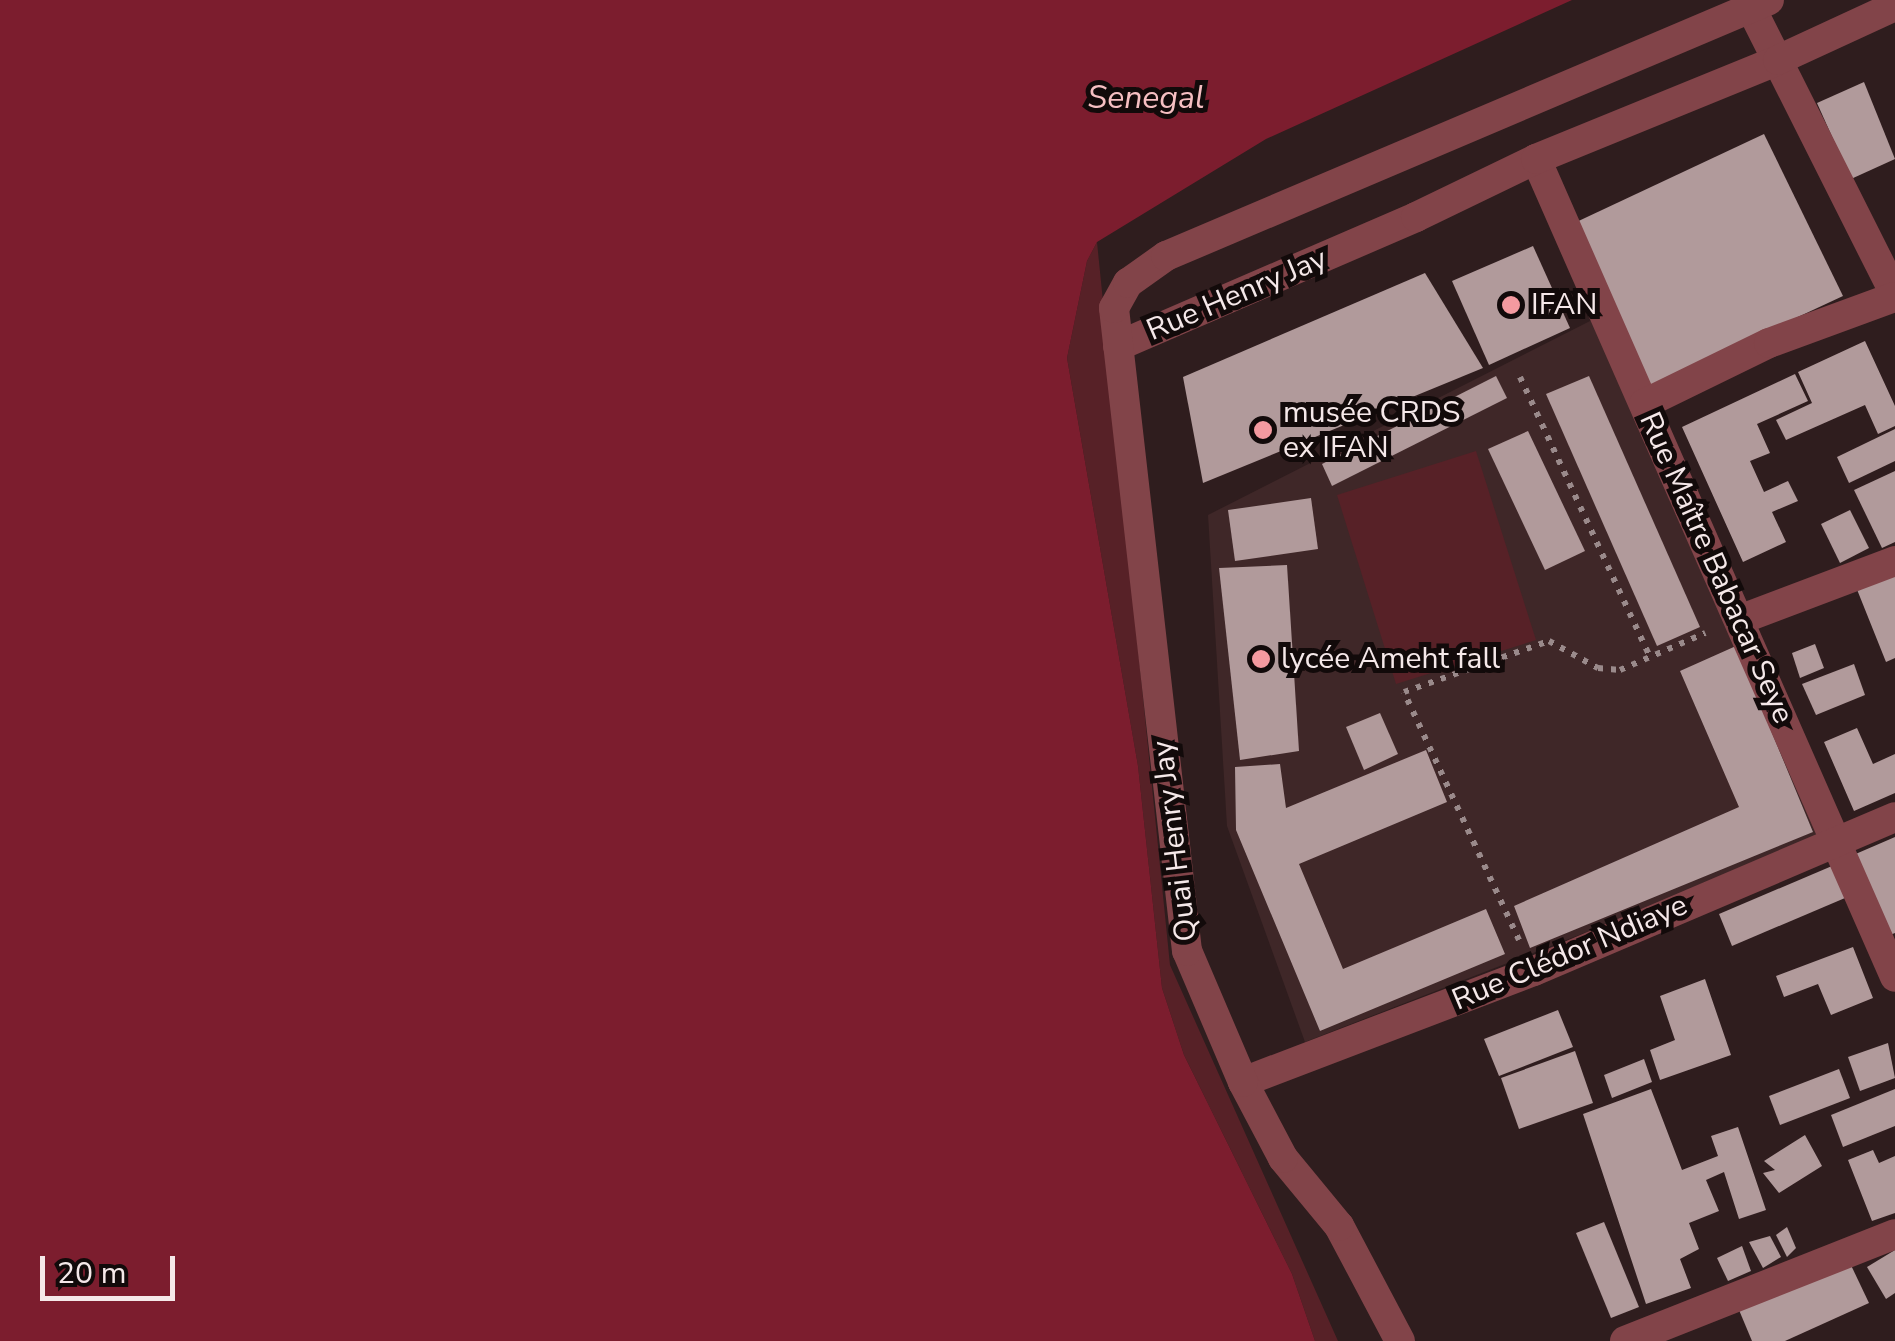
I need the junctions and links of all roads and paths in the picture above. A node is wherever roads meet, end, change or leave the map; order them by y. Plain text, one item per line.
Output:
1 (1760, 4) edge
2 (1895, 6) edge
3 (1778, 60) junction
4 (1536, 159) junction
5 (1895, 296) edge
6 (1118, 346) junction
7 (1520, 377) dead end
8 (1644, 404) junction
9 (1895, 561) edge
10 (1738, 620) junction
11 (1650, 655) junction
12 (1895, 817) edge
13 (1836, 840) junction
14 (1534, 971) junction
15 (1895, 978) edge
16 (1244, 1082) junction
17 (1895, 1234) edge
18 (1400, 1341) edge
19 (1625, 1341) edge

1 - 3 street
1 - 6 street, Rue Henry Jay
2 - 3 street, Rue Henry Jay
3 - 4 street, Rue Henry Jay
3 - 5 street
4 - 6 street, Rue Henry Jay
4 - 8 street, Rue Maître Babacar Seye
5 - 8 street
6 - 16 street, Quai Henry Jay
7 - 11 path
8 - 10 street, Rue Maître Babacar Seye
9 - 10 street
10 - 11 path
10 - 13 street, Rue Maître Babacar Seye
11 - 14 path
12 - 13 street, Rue Clédor Ndiaye
13 - 14 street, Rue Clédor Ndiaye
13 - 15 street, Rue Maître Babacar Seye
14 - 16 street, Rue Clédor Ndiaye
16 - 18 street, Quai Henry Jay
17 - 19 street

